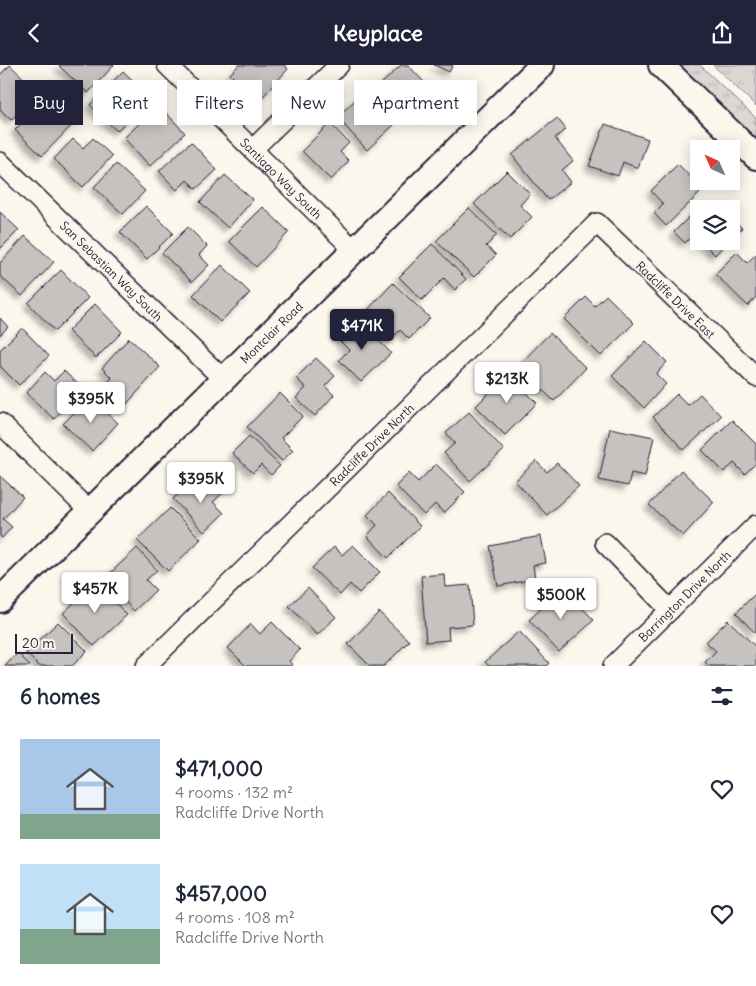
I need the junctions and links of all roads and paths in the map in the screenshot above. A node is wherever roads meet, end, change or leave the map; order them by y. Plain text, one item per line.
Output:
1 (167, 65) edge
2 (338, 65) edge
3 (542, 65) edge
4 (661, 65) edge
5 (253, 149) junction
6 (756, 157) edge
7 (0, 162) edge
8 (597, 223) joint
9 (354, 250) junction
10 (756, 377) edge
11 (224, 380) junction
12 (0, 423) edge
13 (90, 512) junction
14 (756, 525) edge
15 (605, 543) dead end
16 (0, 600) edge
17 (670, 610) junction
18 (146, 666) edge
19 (613, 666) edge

1 - 5 street, Santiago Way South
2 - 5 street
3 - 9 street, Montclair Road
4 - 6 street
5 - 9 street, Santiago Way South
7 - 11 street, San Sebastian Way South
8 - 10 street, Radcliffe Drive East
8 - 18 street, Radcliffe Drive North
9 - 11 street, Montclair Road
11 - 13 street, Montclair Road
12 - 13 street
13 - 16 street, Montclair Road
14 - 17 street, Barrington Drive North
15 - 17 street
17 - 19 street, Barrington Drive North

